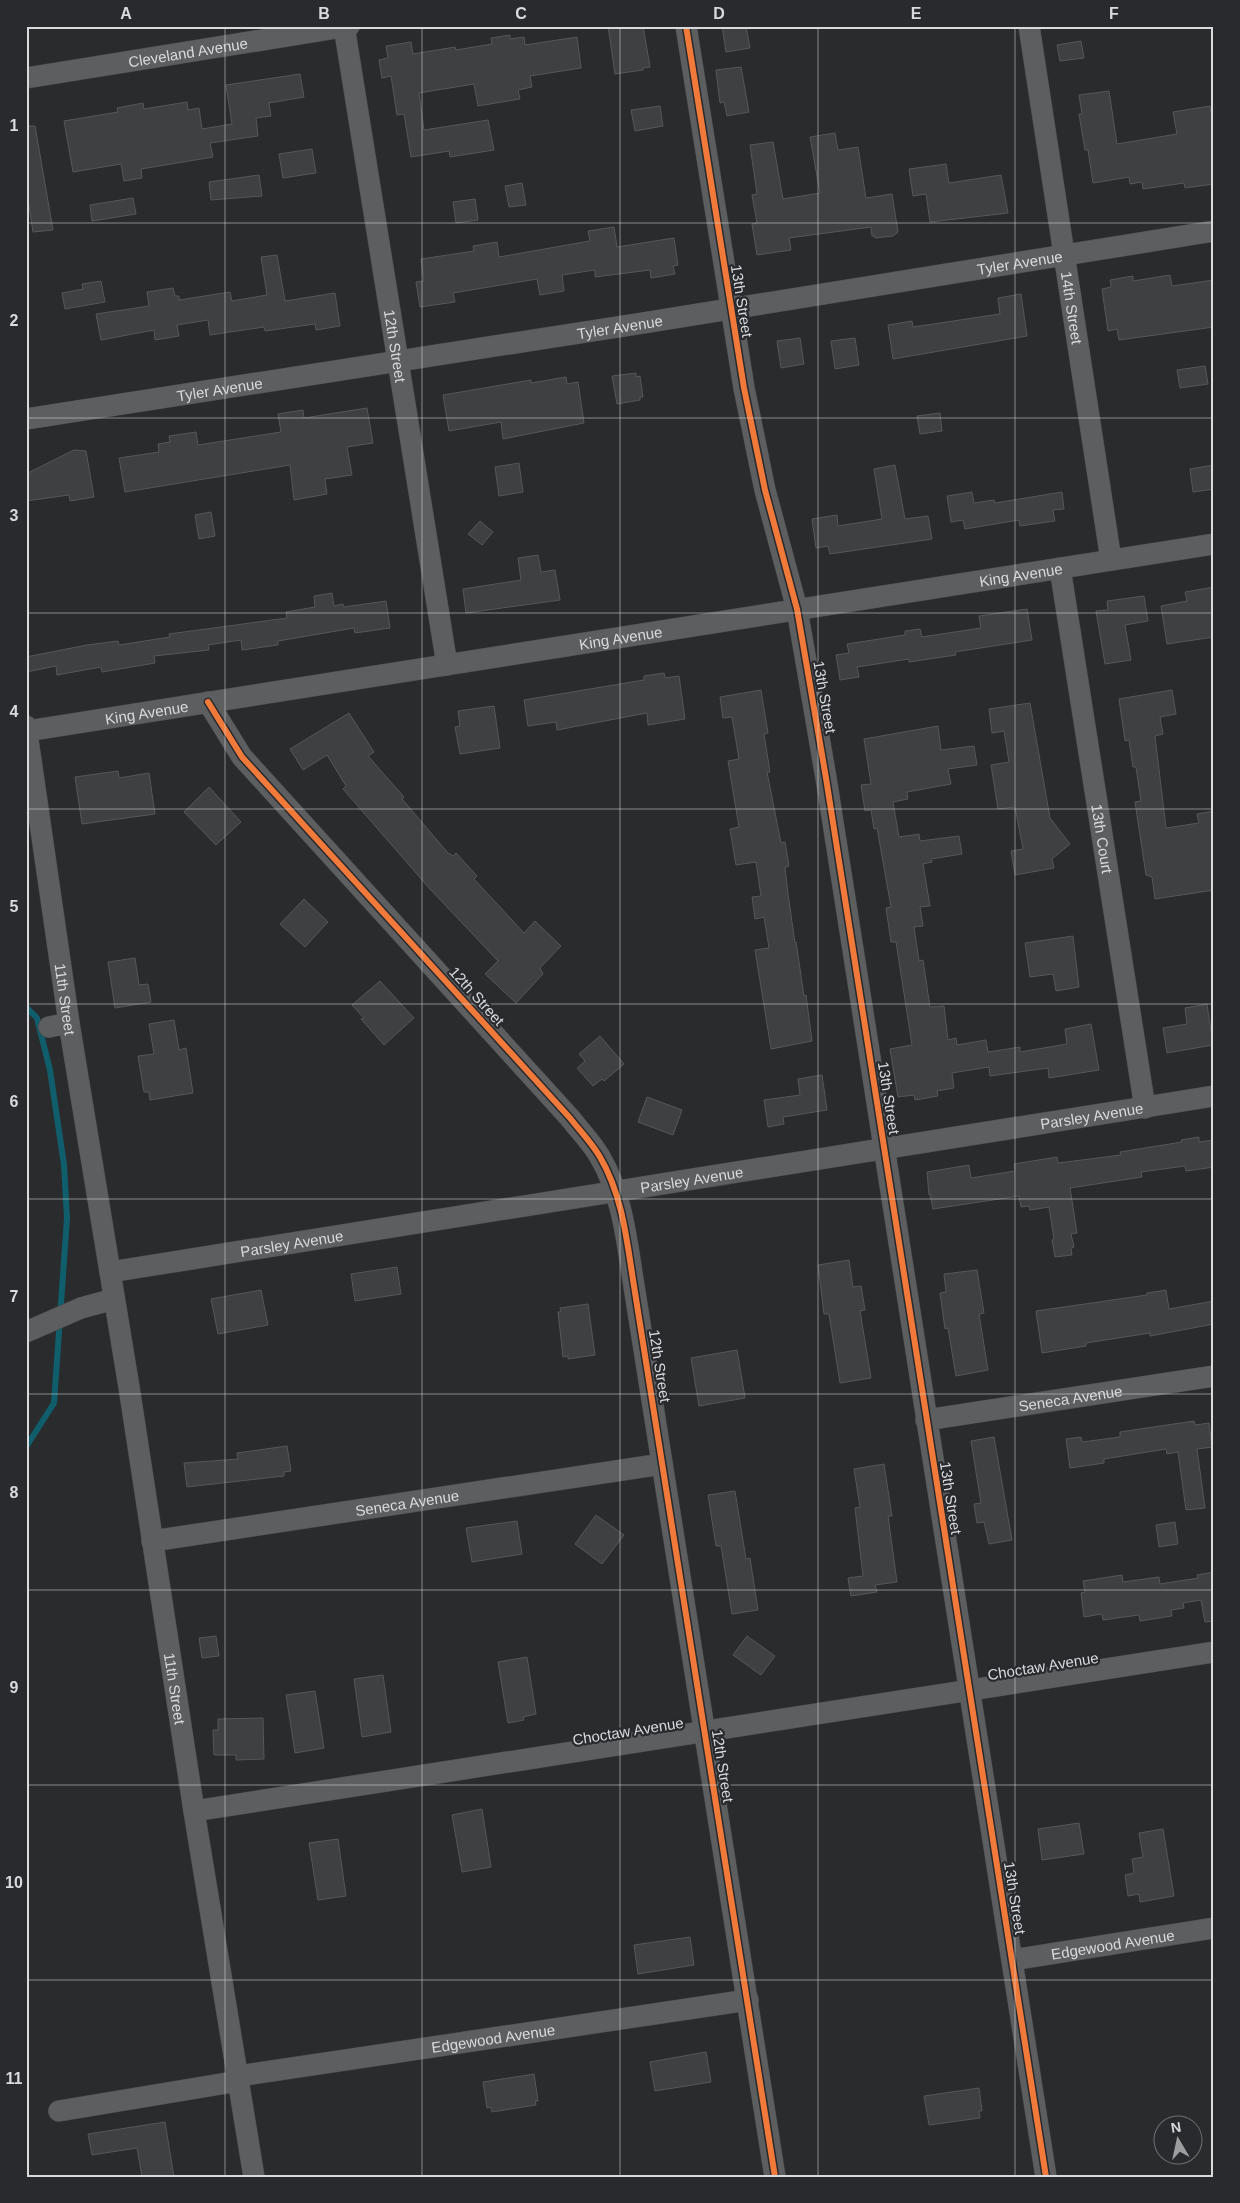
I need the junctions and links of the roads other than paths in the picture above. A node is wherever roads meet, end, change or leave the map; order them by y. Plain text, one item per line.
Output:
1 (345, 26) edge
2 (686, 26) edge
3 (1029, 26) edge
4 (26, 78) edge
5 (1214, 231) edge
6 (1064, 255) junction
7 (730, 308) junction
8 (398, 361) junction
9 (26, 419) edge
10 (1214, 544) edge
11 (1111, 560) junction
12 (1060, 568) junction
13 (797, 609) junction
14 (447, 665) junction
15 (208, 702) junction
16 (27, 728) edge
17 (1214, 1096) edge
18 (1145, 1108) junction
19 (884, 1150) junction
20 (616, 1192) junction
21 (110, 1272) junction
22 (114, 1300) junction
23 (28, 1331) edge
24 (1214, 1376) edge
25 (926, 1420) junction
26 (662, 1464) junction
27 (152, 1541) junction
28 (1214, 1652) edge
29 (969, 1690) junction
30 (704, 1731) junction
31 (194, 1811) junction
32 (1214, 1928) edge
33 (1012, 1960) junction
34 (748, 2000) junction
35 (239, 2079) junction
36 (58, 2111) dead end
37 (254, 2177) edge
38 (775, 2177) edge
39 (1046, 2177) edge

1 - 4 street, Cleveland Avenue
1 - 8 street, 12th Street
2 - 7 street, 13th Street
3 - 6 street, 14th Street
5 - 6 street, Tyler Avenue
6 - 7 street, Tyler Avenue
6 - 11 street, 14th Street
7 - 8 street, Tyler Avenue
7 - 13 street, 13th Street
8 - 9 street, Tyler Avenue
8 - 14 street, 12th Street
10 - 11 street, King Avenue
11 - 12 street, King Avenue
12 - 13 street, King Avenue
12 - 18 street, 13th Court
13 - 14 street, King Avenue
13 - 19 street, 13th Street
14 - 15 street, King Avenue
15 - 16 street, King Avenue
15 - 20 street, 12th Street
16 - 21 street, 11th Street
17 - 18 street, Parsley Avenue
18 - 19 street, Parsley Avenue
19 - 20 street, Parsley Avenue
19 - 25 street, 13th Street
20 - 21 street, Parsley Avenue
20 - 26 street, 12th Street
21 - 22 street, 11th Street
22 - 23 street
22 - 27 street, 11th Street
24 - 25 street, Seneca Avenue
25 - 29 street, 13th Street
26 - 27 street, Seneca Avenue
26 - 30 street, 12th Street
27 - 31 street, 11th Street
28 - 29 street, Choctaw Avenue
29 - 30 street, Choctaw Avenue
29 - 33 street, 13th Street
30 - 31 street, Choctaw Avenue
30 - 34 street, 12th Street
31 - 35 street, 11th Street
32 - 33 street, Edgewood Avenue
33 - 39 street, 13th Street
34 - 35 street, Edgewood Avenue
34 - 38 street, 12th Street
35 - 36 street, Edgewood Avenue
35 - 37 street, 11th Street

